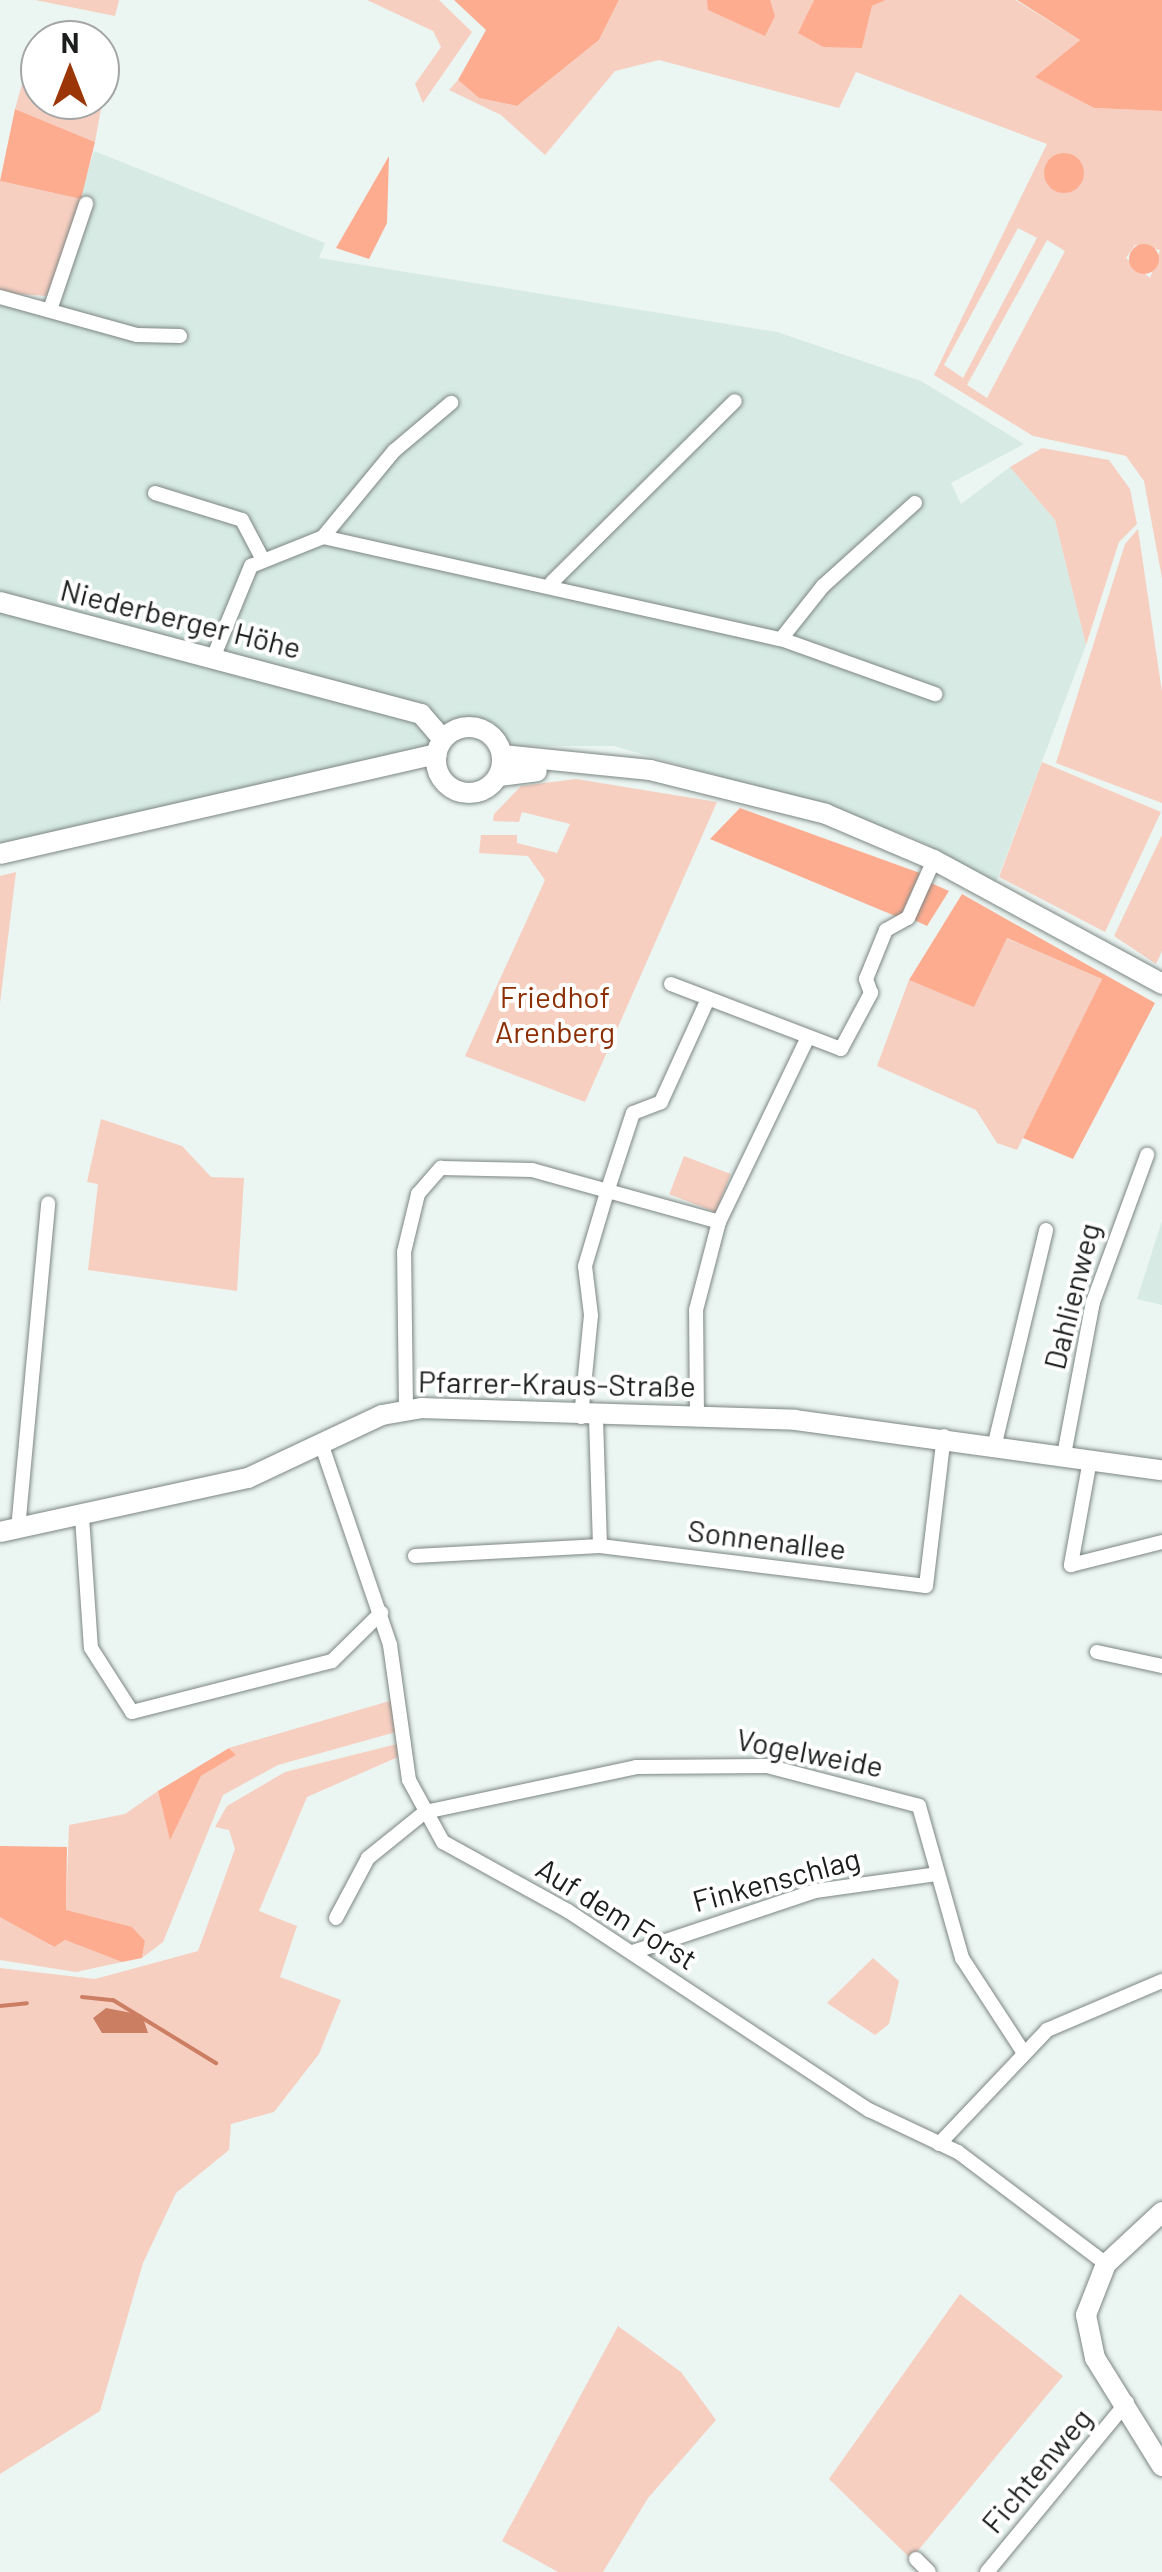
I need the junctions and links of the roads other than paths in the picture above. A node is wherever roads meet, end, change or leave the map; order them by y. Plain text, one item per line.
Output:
1 (86, 204) dead end
2 (0, 297) edge
3 (52, 304) junction
4 (180, 336) dead end
5 (735, 401) dead end
6 (451, 402) dead end
7 (155, 492) dead end
8 (915, 503) dead end
9 (323, 537) junction
10 (261, 556) junction
11 (552, 582) junction
12 (0, 602) edge
13 (781, 638) junction
14 (213, 658) junction
15 (934, 694) dead end
16 (447, 740) junction
17 (502, 755) junction
18 (440, 776) junction
19 (499, 776) junction
20 (329, 782) junction
21 (0, 854) edge
22 (932, 865) junction
23 (670, 984) dead end
24 (1162, 984) edge
25 (708, 999) junction
26 (807, 1039) junction
27 (1147, 1155) dead end
28 (608, 1189) junction
29 (48, 1202) dead end
30 (719, 1222) junction
31 (1046, 1230) dead end
32 (406, 1410) junction
33 (696, 1417) junction
34 (588, 1418) junction
35 (944, 1436) junction
36 (995, 1444) junction
37 (322, 1446) junction
38 (1064, 1455) junction
39 (1090, 1460) junction
40 (1162, 1470) edge
41 (82, 1517) junction
42 (9, 1531) edge
43 (1162, 1542) edge
44 (600, 1546) junction
45 (415, 1556) dead end
46 (381, 1613) junction
47 (1097, 1652) dead end
48 (1162, 1666) edge
49 (425, 1812) junction
50 (937, 1874) junction
51 (336, 1918) dead end
52 (633, 1952) junction
53 (1162, 1981) edge
54 (1022, 2050) junction
55 (938, 2144) junction
56 (1162, 2212) edge
57 (1106, 2264) junction
58 (1127, 2402) junction
59 (1162, 2466) edge
60 (916, 2559) dead end
61 (929, 2572) edge
62 (987, 2572) edge

1 - 3 street
2 - 3 street
3 - 4 street
5 - 11 street
6 - 9 street
7 - 10 street
8 - 13 street
9 - 10 street
9 - 11 street
10 - 14 street
11 - 13 street
12 - 14 street, Niederberger Höhe
13 - 15 street
14 - 16 street, Niederberger Höhe
16 - 17 street
16 - 18 street
16 - 20 street
17 - 19 street
17 - 22 street
18 - 19 street
18 - 20 street
19 - 22 street
20 - 21 street
22 - 24 street
22 - 26 street
23 - 25 street
25 - 26 street
25 - 28 street
26 - 30 street
27 - 38 street, Dahlienweg
28 - 30 street
28 - 32 street
28 - 34 street
29 - 42 street, Pfarrer-Kraus-Straße
30 - 33 street
31 - 36 street
32 - 34 street, Pfarrer-Kraus-Straße
32 - 37 street, Pfarrer-Kraus-Straße
33 - 34 street, Pfarrer-Kraus-Straße
33 - 35 street, Pfarrer-Kraus-Straße
34 - 44 street
35 - 36 street, Pfarrer-Kraus-Straße
35 - 44 street, Sonnenallee
36 - 38 street, Pfarrer-Kraus-Straße
37 - 41 street, Pfarrer-Kraus-Straße
37 - 46 street, Auf dem Forst
38 - 39 street, Pfarrer-Kraus-Straße
39 - 40 street, Pfarrer-Kraus-Straße
39 - 43 street
41 - 42 street, Pfarrer-Kraus-Straße
41 - 46 street
44 - 45 street, Sonnenallee
46 - 49 street, Auf dem Forst
47 - 48 street
49 - 50 street, Vogelweide
49 - 51 street
49 - 52 street, Auf dem Forst
50 - 52 street, Finkenschlag
50 - 54 street, Vogelweide
52 - 55 street, Auf dem Forst
53 - 54 street
54 - 55 street
55 - 57 street, Auf dem Forst
56 - 57 street
57 - 58 street
58 - 59 street
58 - 62 street, Fichtenweg
60 - 61 street

